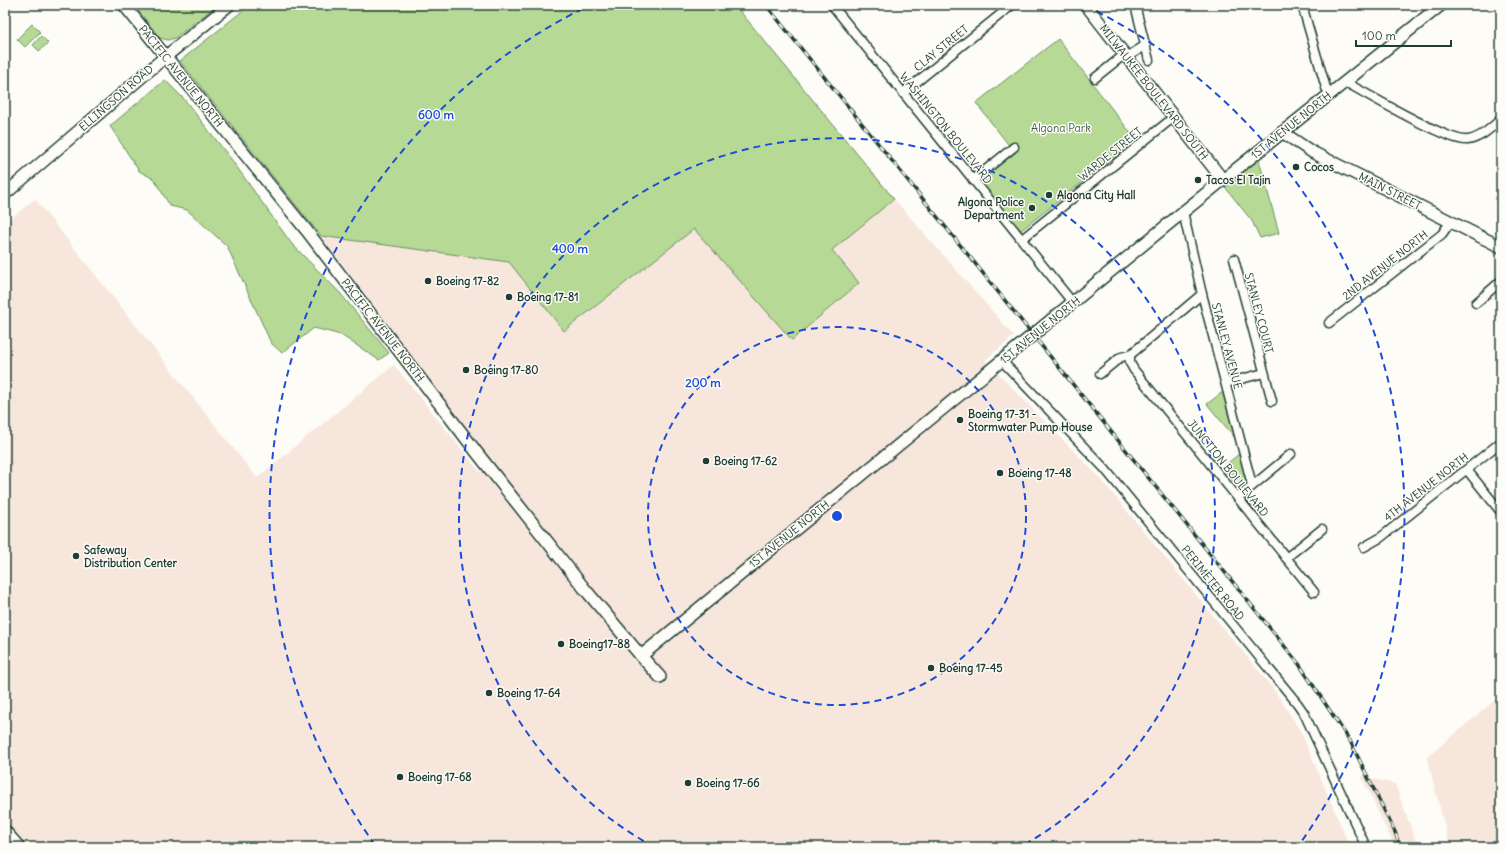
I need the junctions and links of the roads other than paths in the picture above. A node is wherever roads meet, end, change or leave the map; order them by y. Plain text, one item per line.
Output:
1 (124, 5) edge
2 (229, 5) edge
3 (832, 5) edge
4 (1012, 5) edge
5 (1086, 5) edge
6 (1135, 5) edge
7 (1302, 5) edge
8 (1441, 5) edge
9 (1146, 45) junction
10 (1126, 55) junction
11 (165, 56) junction
12 (1149, 60) dead end
13 (1095, 78) dead end
14 (1345, 82) junction
15 (903, 93) junction
16 (1330, 93) junction
17 (1174, 117) junction
18 (1501, 118) edge
19 (1282, 132) junction
20 (1014, 147) dead end
21 (973, 180) junction
22 (1223, 180) junction
23 (5, 194) edge
24 (1183, 212) junction
25 (1451, 222) junction
26 (1022, 239) junction
27 (1501, 247) edge
28 (1234, 259) dead end
29 (1501, 281) edge
30 (1202, 294) junction
31 (1073, 303) junction
32 (1476, 303) dead end
33 (1329, 323) dead end
34 (1130, 355) junction
35 (1002, 361) junction
36 (1264, 373) junction
37 (1100, 374) dead end
38 (1226, 383) junction
39 (1272, 401) dead end
40 (1501, 442) edge
41 (1291, 454) dead end
42 (1467, 470) junction
43 (1252, 485) junction
44 (1238, 498) junction
45 (1501, 512) edge
46 (1322, 529) dead end
47 (1364, 547) dead end
48 (1286, 558) junction
49 (1314, 592) dead end
50 (641, 656) junction
51 (660, 677) dead end
52 (5, 831) edge
53 (19, 847) edge
54 (1366, 847) edge

1 - 11 street, PACIFIC AVENUE NORTH
2 - 11 street, ELLINGSON ROAD
3 - 15 street, WASHINGTON BOULEVARD
4 - 15 street, CLAY STREET
5 - 10 street, MILWAUKEE BOULEVARD SOUTH
6 - 9 street
7 - 16 street
8 - 14 street, 1ST AVENUE NORTH
9 - 10 street
9 - 12 street
10 - 13 street
10 - 17 street, MILWAUKEE BOULEVARD SOUTH
11 - 23 street, ELLINGSON ROAD
11 - 50 street, PACIFIC AVENUE NORTH
14 - 16 street, 1ST AVENUE NORTH
14 - 18 street
15 - 21 street, WASHINGTON BOULEVARD
16 - 19 street, 1ST AVENUE NORTH
17 - 22 street, MILWAUKEE BOULEVARD SOUTH
17 - 26 street, WARDE STREET
19 - 22 street, 1ST AVENUE NORTH
19 - 25 street, MAIN STREET
20 - 21 street
21 - 26 street, WASHINGTON BOULEVARD
22 - 24 street, 1ST AVENUE NORTH
24 - 30 street, STANLEY AVENUE
24 - 31 street, 1ST AVENUE NORTH
25 - 27 street, MAIN STREET
25 - 33 street, 2ND AVENUE NORTH
26 - 31 street, WASHINGTON BOULEVARD
28 - 36 street, STANLEY COURT
29 - 32 street
30 - 34 street
30 - 38 street, STANLEY AVENUE
31 - 35 street, 1ST AVENUE NORTH
34 - 37 street
34 - 44 street, JUNCTION BOULEVARD
35 - 50 street, 1ST AVENUE NORTH
35 - 54 street, PERIMETER ROAD
36 - 38 street
36 - 39 street, STANLEY COURT
38 - 43 street, STANLEY AVENUE
40 - 42 street, 4TH AVENUE NORTH
41 - 43 street
42 - 45 street
42 - 47 street, 4TH AVENUE NORTH
43 - 44 street
44 - 48 street, JUNCTION BOULEVARD
46 - 48 street
48 - 49 street, JUNCTION BOULEVARD
50 - 51 street, PACIFIC AVENUE NORTH
52 - 53 street

